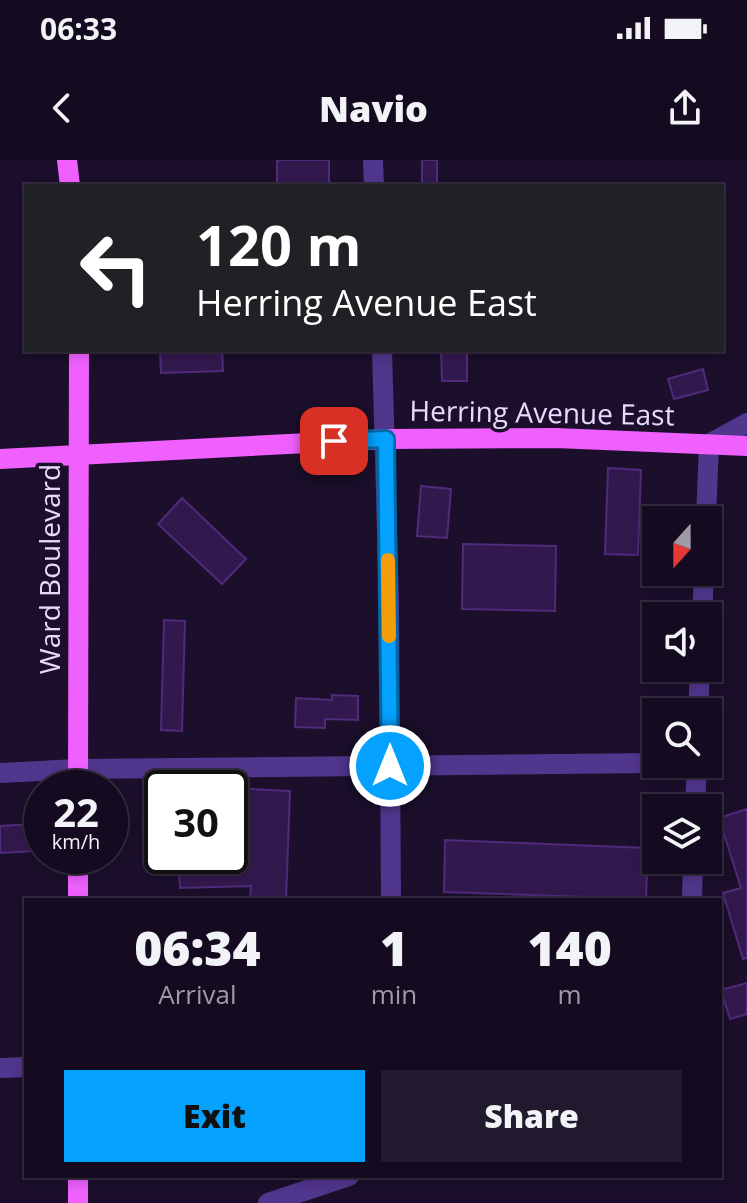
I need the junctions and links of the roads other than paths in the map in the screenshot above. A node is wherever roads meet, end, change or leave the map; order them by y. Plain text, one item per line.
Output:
1 (67, 160) edge
2 (373, 160) edge
3 (70, 184) edge
4 (374, 184) edge
5 (79, 352) edge
6 (382, 352) edge
7 (747, 423) edge
8 (386, 439) junction
9 (709, 444) junction
10 (747, 446) edge
11 (78, 453) junction
12 (0, 459) edge
13 (707, 506) edge
14 (642, 763) edge
15 (390, 766) junction
16 (78, 770) edge
17 (0, 773) edge
18 (24, 775) edge
19 (128, 776) edge
20 (78, 874) edge
21 (693, 874) edge
22 (78, 898) edge
23 (391, 898) edge
24 (692, 898) edge
25 (24, 1067) edge
26 (0, 1068) edge
27 (78, 1178) edge
28 (343, 1178) edge
29 (78, 1203) edge
30 (268, 1203) edge

1 - 3 main road
2 - 4 street
5 - 11 main road, Ward Boulevard
6 - 8 street
7 - 9 street
8 - 9 main road, Herring Avenue East
8 - 11 main road, Herring Avenue East
8 - 15 street
9 - 10 main road, Herring Avenue East
9 - 13 street
11 - 12 main road, Herring Avenue East
11 - 16 main road, Ward Boulevard
14 - 15 street
15 - 19 street
15 - 23 street
17 - 18 street
20 - 22 main road
21 - 24 street
25 - 26 street
27 - 29 main road
28 - 30 street

